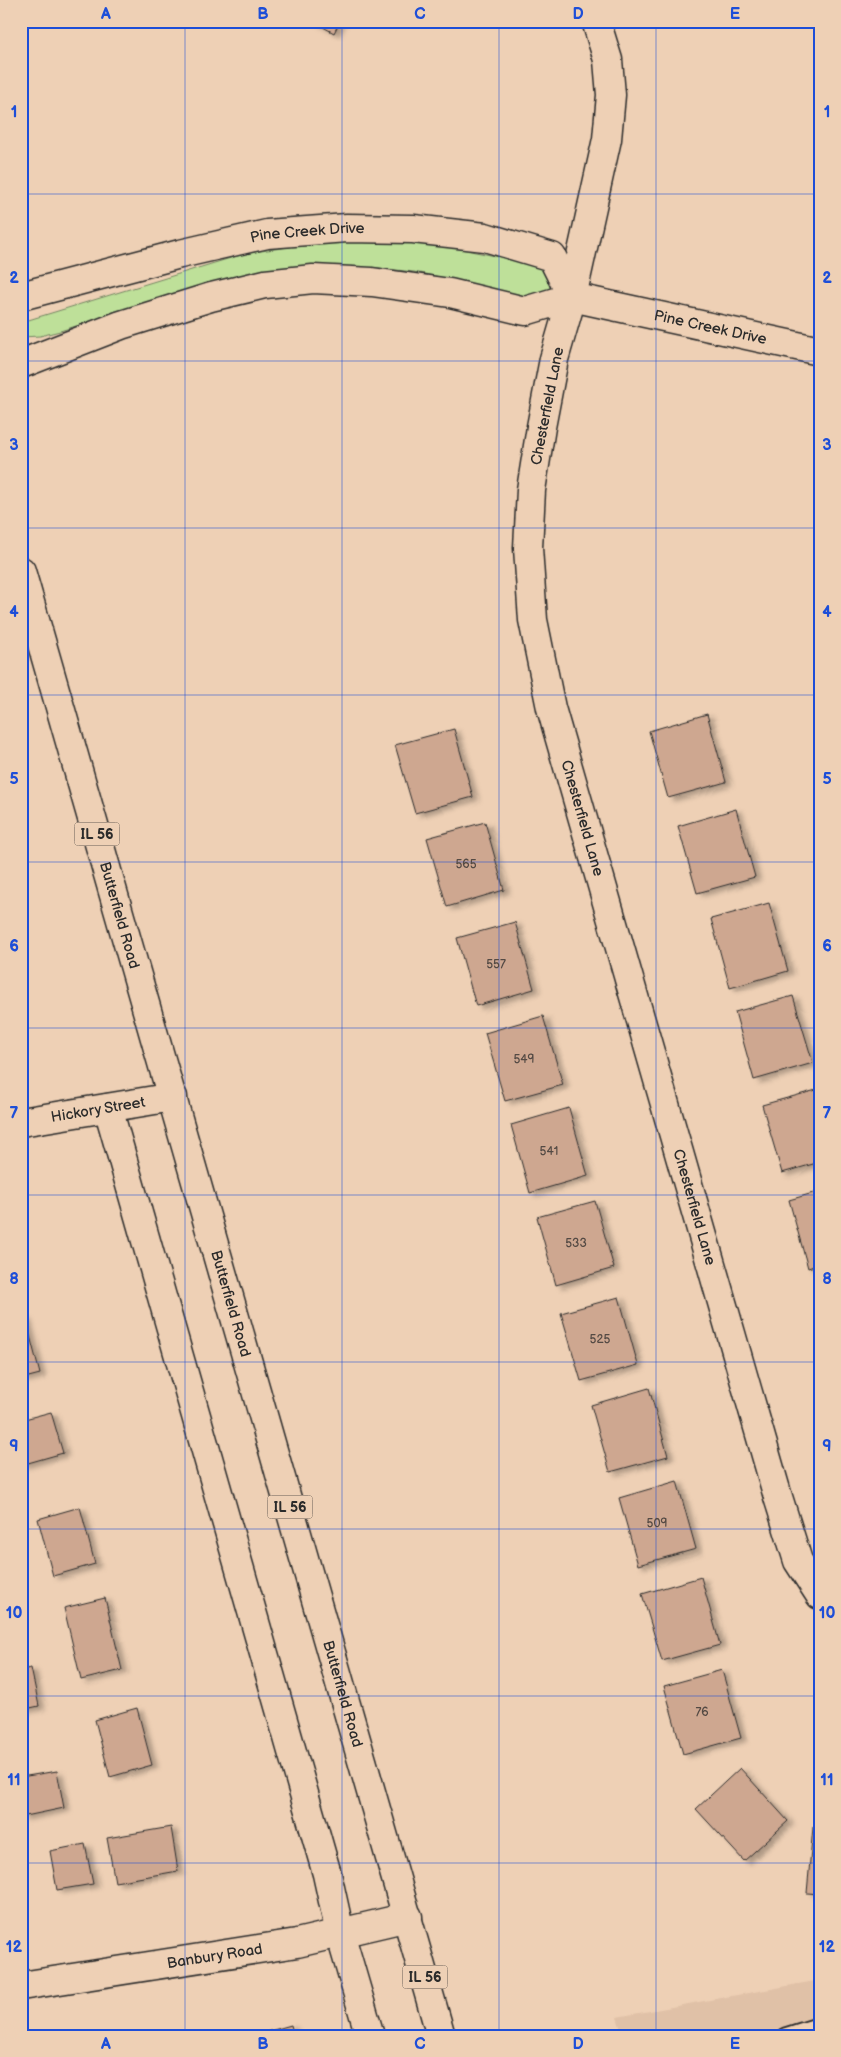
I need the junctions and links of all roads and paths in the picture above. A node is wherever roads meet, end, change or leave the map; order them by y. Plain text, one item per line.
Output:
1 (596, 21) edge
2 (21, 296) edge
3 (572, 297) junction
4 (820, 351) edge
5 (21, 364) edge
6 (21, 571) edge
7 (173, 1097) junction
8 (108, 1108) junction
9 (21, 1122) edge
10 (820, 1595) edge
11 (408, 1917) junction
12 (340, 1933) junction
13 (21, 1986) edge
14 (820, 2025) edge
15 (370, 2036) edge
16 (441, 2036) edge
17 (785, 2036) edge

1 - 3 street, Chesterfield Lane
2 - 3 street, Pine Creek Drive
3 - 4 street, Pine Creek Drive
3 - 5 street, Pine Creek Drive
3 - 10 street, Chesterfield Lane
6 - 7 street, Butterfield Road / IL 56
7 - 8 street, Hickory Street
7 - 11 street, Butterfield Road / IL 56
8 - 9 street, Hickory Street
8 - 12 street
11 - 12 street, Banbury Road
11 - 16 street, Butterfield Road / IL 56
12 - 13 street, Banbury Road
12 - 15 street
14 - 17 lane

